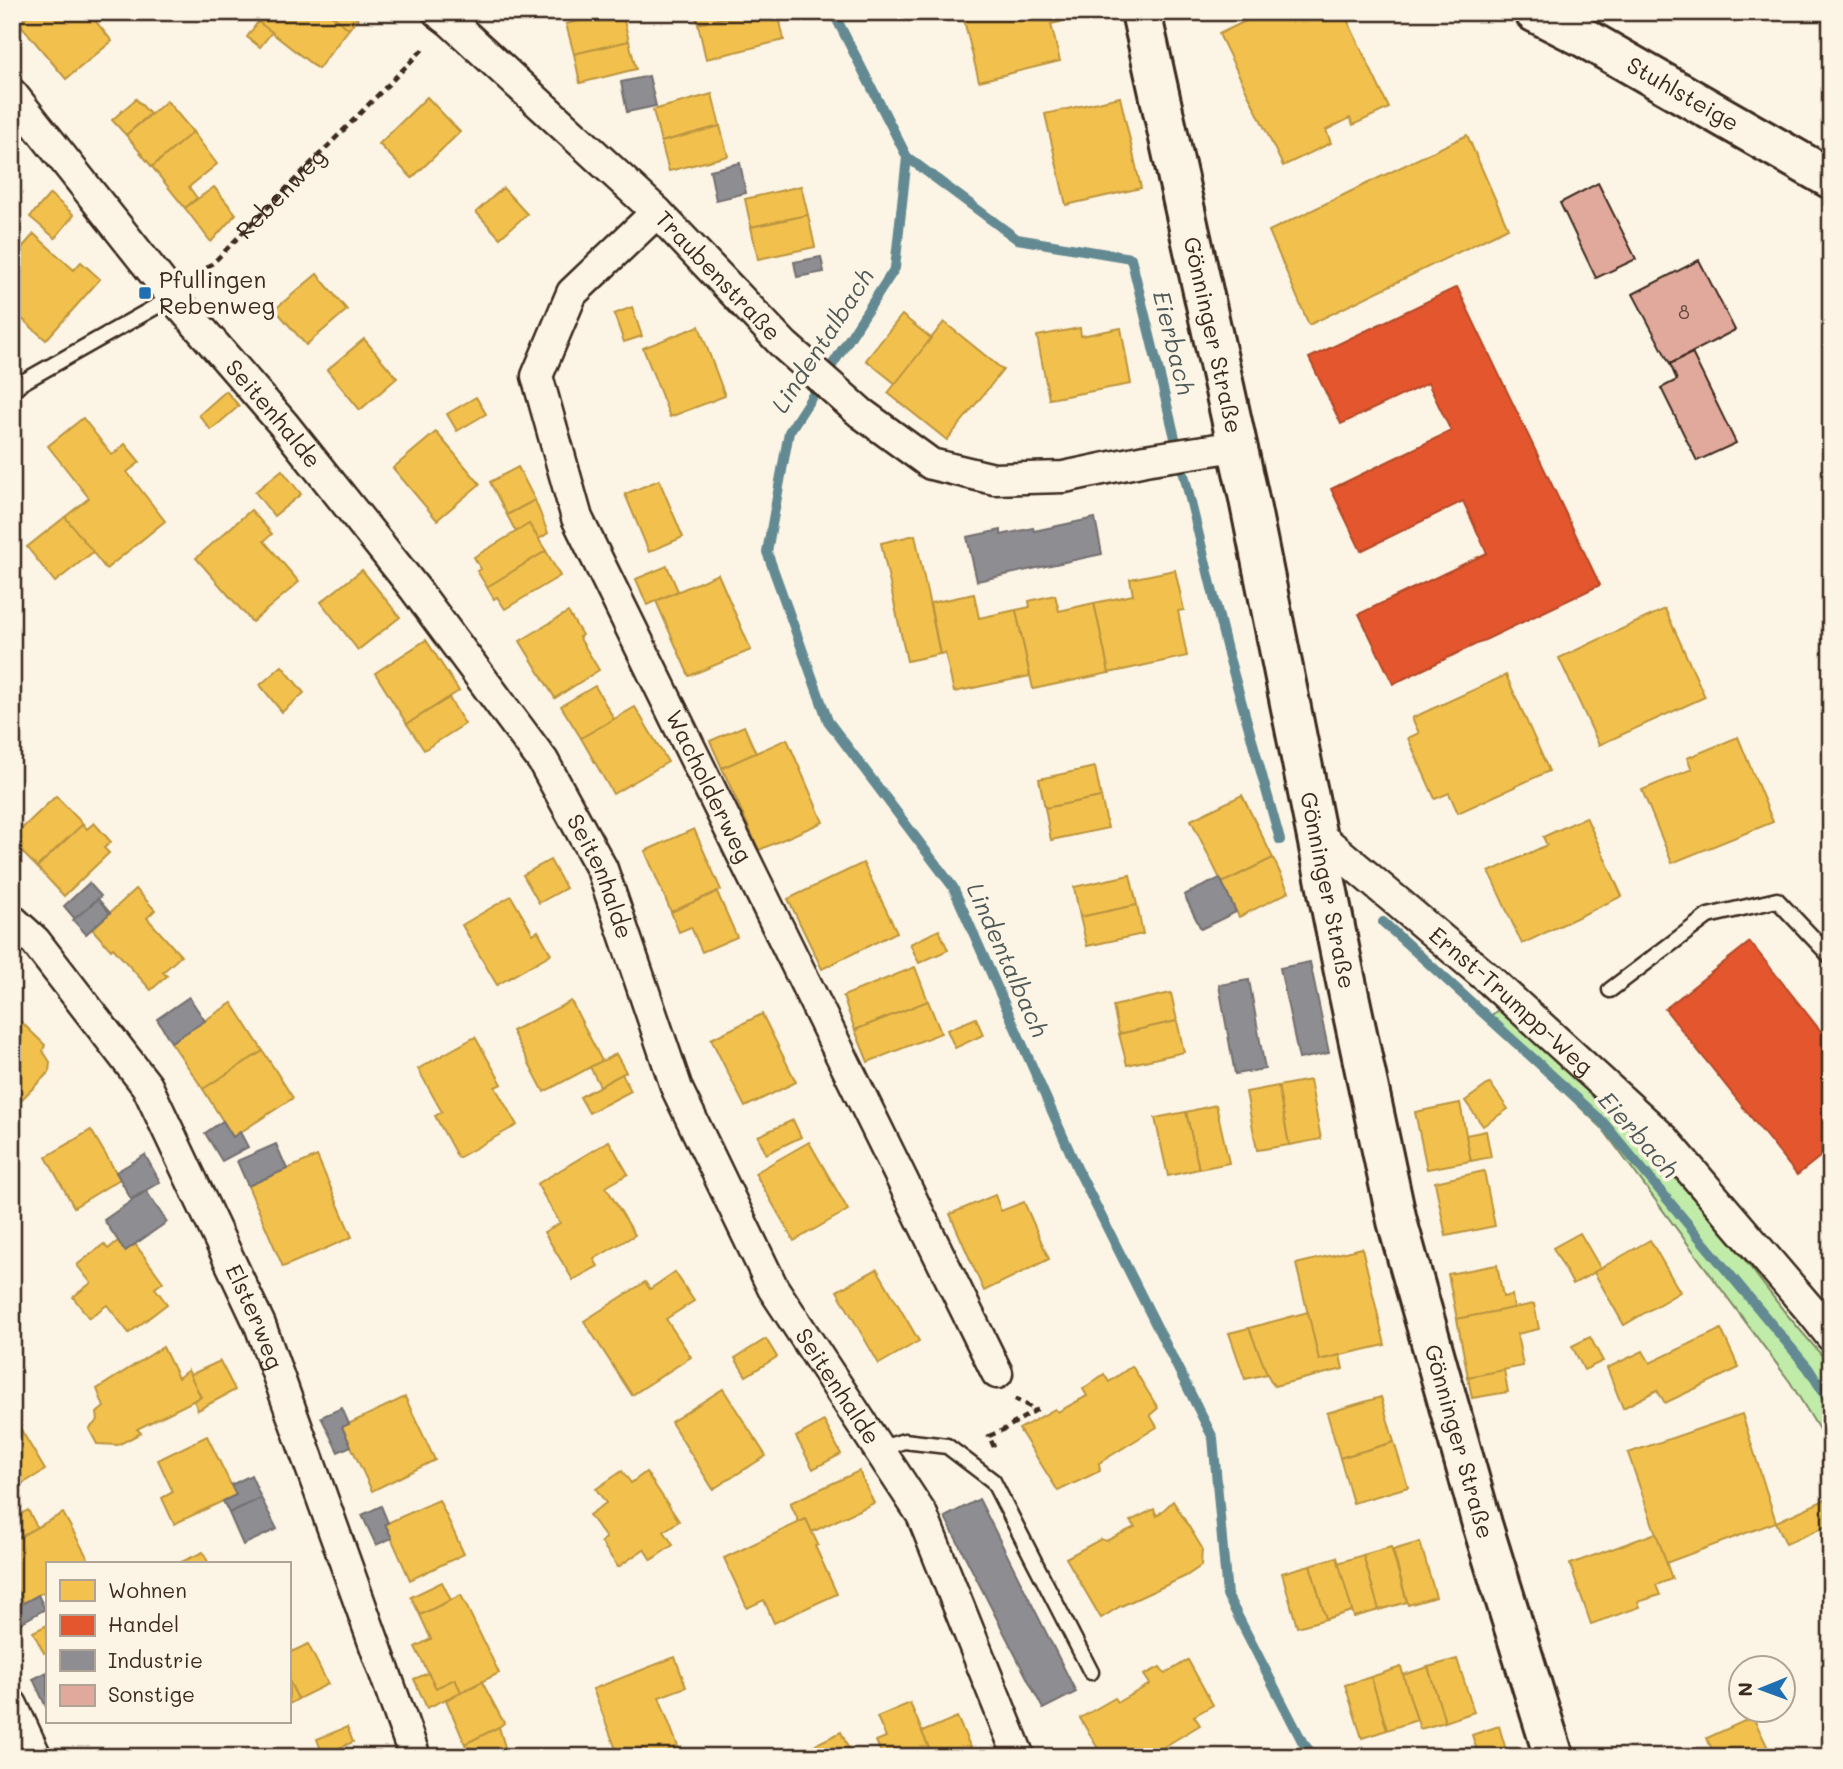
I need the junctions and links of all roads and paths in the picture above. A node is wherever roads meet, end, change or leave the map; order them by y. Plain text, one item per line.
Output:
1 (1141, 12) edge
2 (1534, 12) edge
3 (449, 15) edge
4 (12, 94) edge
5 (1831, 179) edge
6 (657, 212) junction
7 (173, 297) junction
8 (12, 392) edge
9 (1237, 446) junction
10 (1318, 839) junction
11 (12, 920) edge
12 (1831, 957) edge
13 (1611, 989) dead end
14 (1831, 1336) edge
15 (997, 1373) joint
16 (879, 1449) junction
17 (993, 1481) junction
18 (1091, 1672) dead end
19 (12, 1705) edge
20 (36, 1757) edge
21 (415, 1757) edge
22 (1019, 1757) edge
23 (1554, 1757) edge

1 - 9 street, Gönninger Straße
2 - 5 street, Stuhlsteige
3 - 6 street, Traubenstraße
3 - 7 path, Rebenweg
4 - 7 street, Seitenhalde
6 - 9 street, Traubenstraße
6 - 15 street, Wacholderweg
7 - 8 lane
7 - 16 street, Seitenhalde
9 - 10 street, Gönninger Straße
10 - 14 street, Ernst-Trumpp-Weg
10 - 23 street, Gönninger Straße
11 - 21 street, Elsterweg
12 - 13 lane
15 - 17 path
16 - 17 lane
16 - 22 street, Seitenhalde
17 - 18 lane
19 - 20 street

